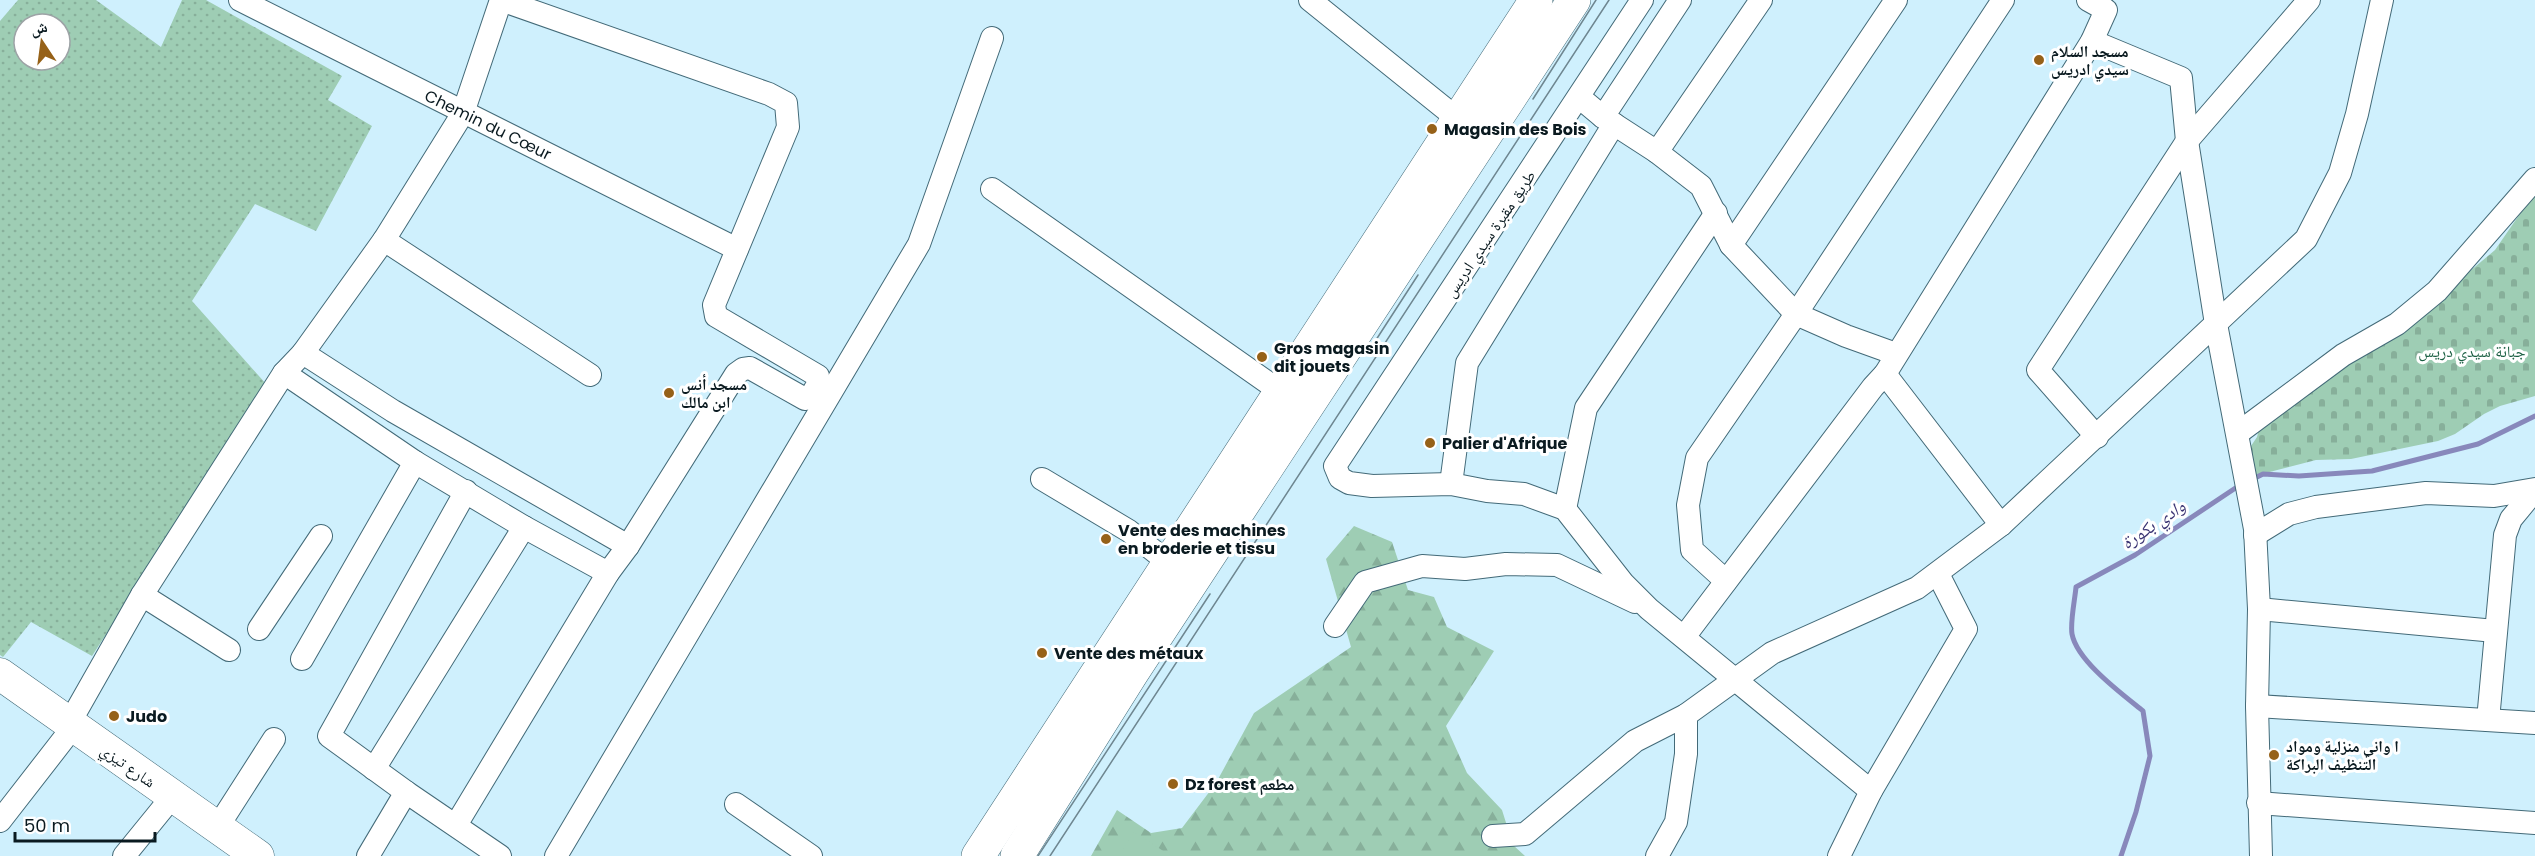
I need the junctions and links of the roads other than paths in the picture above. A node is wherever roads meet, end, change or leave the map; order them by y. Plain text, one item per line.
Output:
1 (240, 0) edge
2 (501, 0) edge
3 (1310, 0) edge
4 (1537, 0) edge
5 (1642, 0) edge
6 (1680, 0) edge
7 (1761, 0) edge
8 (1896, 0) edge
9 (2003, 0) edge
10 (2309, 0) edge
11 (2374, 3) edge
12 (2102, 4) edge
13 (1567, 12) edge
14 (992, 39) dead end
15 (2092, 41) junction
16 (1580, 97) junction
17 (463, 113) junction
18 (1459, 120) junction
19 (1609, 121) junction
20 (2187, 141) junction
21 (1657, 152) junction
22 (2535, 179) edge
23 (992, 189) dead end
24 (1716, 213) junction
25 (384, 240) junction
26 (1731, 245) junction
27 (737, 249) junction
28 (1796, 314) junction
29 (2216, 324) junction
30 (303, 353) junction
31 (1896, 354) junction
32 (284, 373) junction
33 (1885, 374) junction
34 (590, 375) dead end
35 (1281, 392) junction
36 (2238, 433) junction
37 (2097, 436) junction
38 (415, 462) junction
39 (1042, 480) dead end
40 (1450, 484) junction
41 (2535, 490) edge
42 (466, 491) junction
43 (1565, 509) junction
44 (2001, 525) junction
45 (524, 527) junction
46 (2255, 532) junction
47 (321, 536) dead end
48 (628, 546) junction
49 (1169, 563) junction
50 (608, 573) junction
51 (1938, 574) junction
52 (1726, 581) junction
53 (142, 595) junction
54 (1649, 609) junction
55 (2259, 609) junction
56 (1335, 626) dead end
57 (259, 629) dead end
58 (2495, 631) junction
59 (1684, 637) junction
60 (229, 650) dead end
61 (302, 659) dead end
62 (0, 674) edge
63 (1735, 678) junction
64 (2257, 706) junction
65 (1686, 715) junction
66 (2488, 720) junction
67 (2535, 723) edge
68 (71, 724) junction
69 (274, 739) dead end
70 (374, 769) junction
71 (1870, 791) junction
72 (406, 792) junction
73 (172, 797) junction
74 (2258, 803) junction
75 (736, 804) dead end
76 (0, 821) edge
77 (2535, 823) edge
78 (456, 825) junction
79 (218, 828) junction
80 (1493, 836) dead end
81 (124, 856) edge
82 (258, 856) edge
83 (368, 856) edge
84 (500, 856) edge
85 (556, 856) edge
86 (811, 856) edge
87 (978, 856) edge
88 (1017, 856) edge
89 (1657, 856) edge
90 (1839, 856) edge
91 (2261, 856) edge

1 - 17 street, Chemin du Cœur
2 - 17 street
2 - 27 street
3 - 18 street
4 - 13 street
4 - 18 main road
5 - 16 street, طريق مقبرة سيدي ادريس
6 - 19 street
7 - 21 street
8 - 26 street
9 - 28 street
10 - 20 street
11 - 29 street
12 - 15 street
13 - 88 main road
14 - 85 street
15 - 20 street
15 - 31 street
16 - 19 street
16 - 40 street, طريق مقبرة سيدي ادريس
17 - 25 street
17 - 27 street, Chemin du Cœur
18 - 35 main road
19 - 21 street
19 - 40 street
20 - 29 street
20 - 37 street
21 - 24 street
22 - 36 street
23 - 35 street
24 - 26 street
24 - 43 street
25 - 30 street
25 - 34 street
26 - 28 street
27 - 48 street
28 - 31 street
28 - 52 street
29 - 36 street
29 - 37 street
30 - 32 street
30 - 48 street
31 - 33 street
32 - 38 street
32 - 53 street
33 - 44 street
33 - 52 street
35 - 49 main road
36 - 46 street
37 - 44 street
38 - 42 street
38 - 61 street
39 - 49 street
40 - 43 street
41 - 46 street
41 - 58 street
42 - 45 street
42 - 70 street
43 - 54 street
44 - 51 street
45 - 50 street
45 - 70 street
46 - 55 street
47 - 57 street
48 - 50 street
49 - 87 main road
50 - 78 street
51 - 63 street
51 - 71 street
52 - 59 street
53 - 60 street
53 - 68 street
54 - 56 street
54 - 59 street
55 - 58 street
55 - 64 street
58 - 66 street
59 - 63 street
62 - 68 street, شارع تيزي
63 - 65 street
63 - 71 street
64 - 66 street
64 - 74 street
65 - 80 street
65 - 89 street
66 - 67 street
68 - 73 street, شارع تيزي
68 - 76 street
69 - 79 street
70 - 72 street
71 - 90 street
72 - 78 street
72 - 83 street
73 - 79 street, شارع تيزي
73 - 81 street
74 - 77 street
74 - 91 street
75 - 86 street
78 - 84 street
79 - 82 street, شارع تيزي

